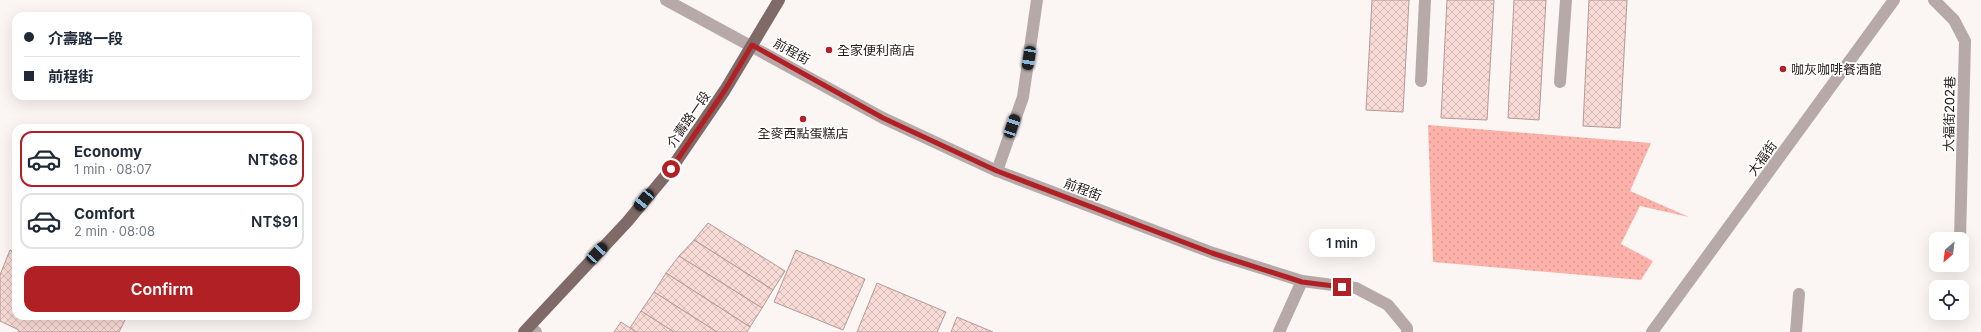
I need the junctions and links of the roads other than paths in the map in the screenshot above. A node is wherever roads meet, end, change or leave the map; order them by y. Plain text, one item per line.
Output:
1 (666, 0) edge
2 (779, 0) edge
3 (1037, 0) edge
4 (1425, 0) edge
5 (1566, 0) edge
6 (1894, 0) edge
7 (1934, 0) edge
8 (752, 45) junction
9 (1421, 81) dead end
10 (1560, 82) dead end
11 (997, 171) junction
12 (1960, 232) edge
13 (1302, 282) junction
14 (1800, 294) dead end
15 (530, 330) edge
16 (1279, 332) edge
17 (1407, 332) edge
18 (1652, 332) edge
19 (1796, 332) edge
20 (1800, 332) edge

1 - 8 street, 前程街
2 - 8 main road, 介壽路一段
3 - 11 street
4 - 9 street
5 - 10 street
6 - 18 street, 大福街
7 - 12 street, 大福街202巷
8 - 11 street, 前程街
8 - 15 main road, 介壽路一段
11 - 13 street, 前程街
13 - 16 street
13 - 17 street, 前程街
14 - 19 street
19 - 20 street

